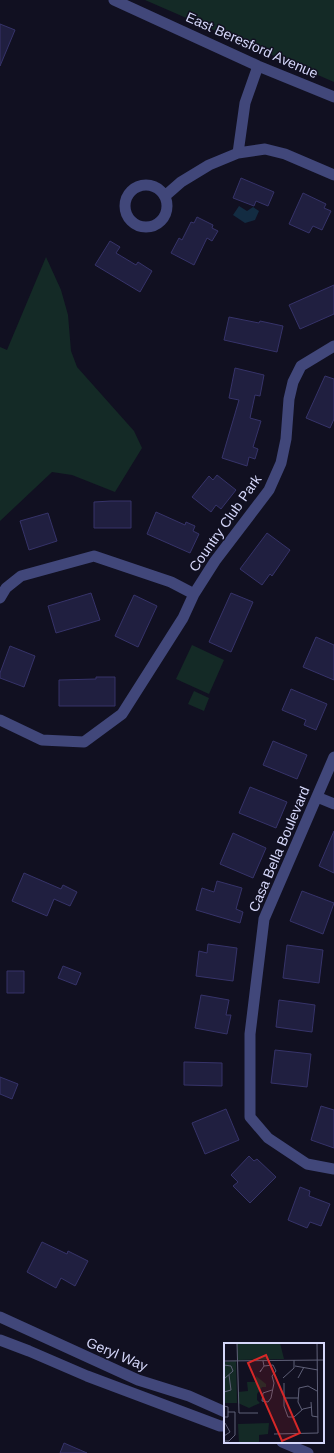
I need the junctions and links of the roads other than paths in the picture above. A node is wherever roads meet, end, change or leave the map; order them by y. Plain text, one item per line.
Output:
1 (114, 0) edge
2 (258, 66) junction
3 (334, 97) edge
4 (238, 153) junction
5 (334, 175) edge
6 (165, 196) dead end
7 (334, 346) edge
8 (194, 594) junction
9 (0, 598) edge
10 (0, 720) edge
11 (334, 756) edge
12 (317, 797) junction
13 (334, 804) edge
14 (334, 1169) edge
15 (1, 1321) edge
16 (0, 1340) edge
17 (144, 1382) junction
18 (138, 1395) junction
19 (224, 1412) edge
20 (224, 1426) edge
21 (284, 1443) edge
22 (308, 1453) edge

1 - 2 street, East Beresford Avenue
2 - 3 street, East Beresford Avenue
2 - 4 street
4 - 5 street
4 - 6 street
7 - 8 street, Country Club Park
8 - 9 street, Country Club Park
8 - 10 street, Country Club Park
11 - 12 street, Casa Bella Boulevard
12 - 13 street
12 - 14 street, Casa Bella Boulevard
15 - 17 street, Geryl Way
16 - 18 street, Geryl Way
17 - 18 street
17 - 19 street, Geryl Way
18 - 20 street, Geryl Way
21 - 22 street

